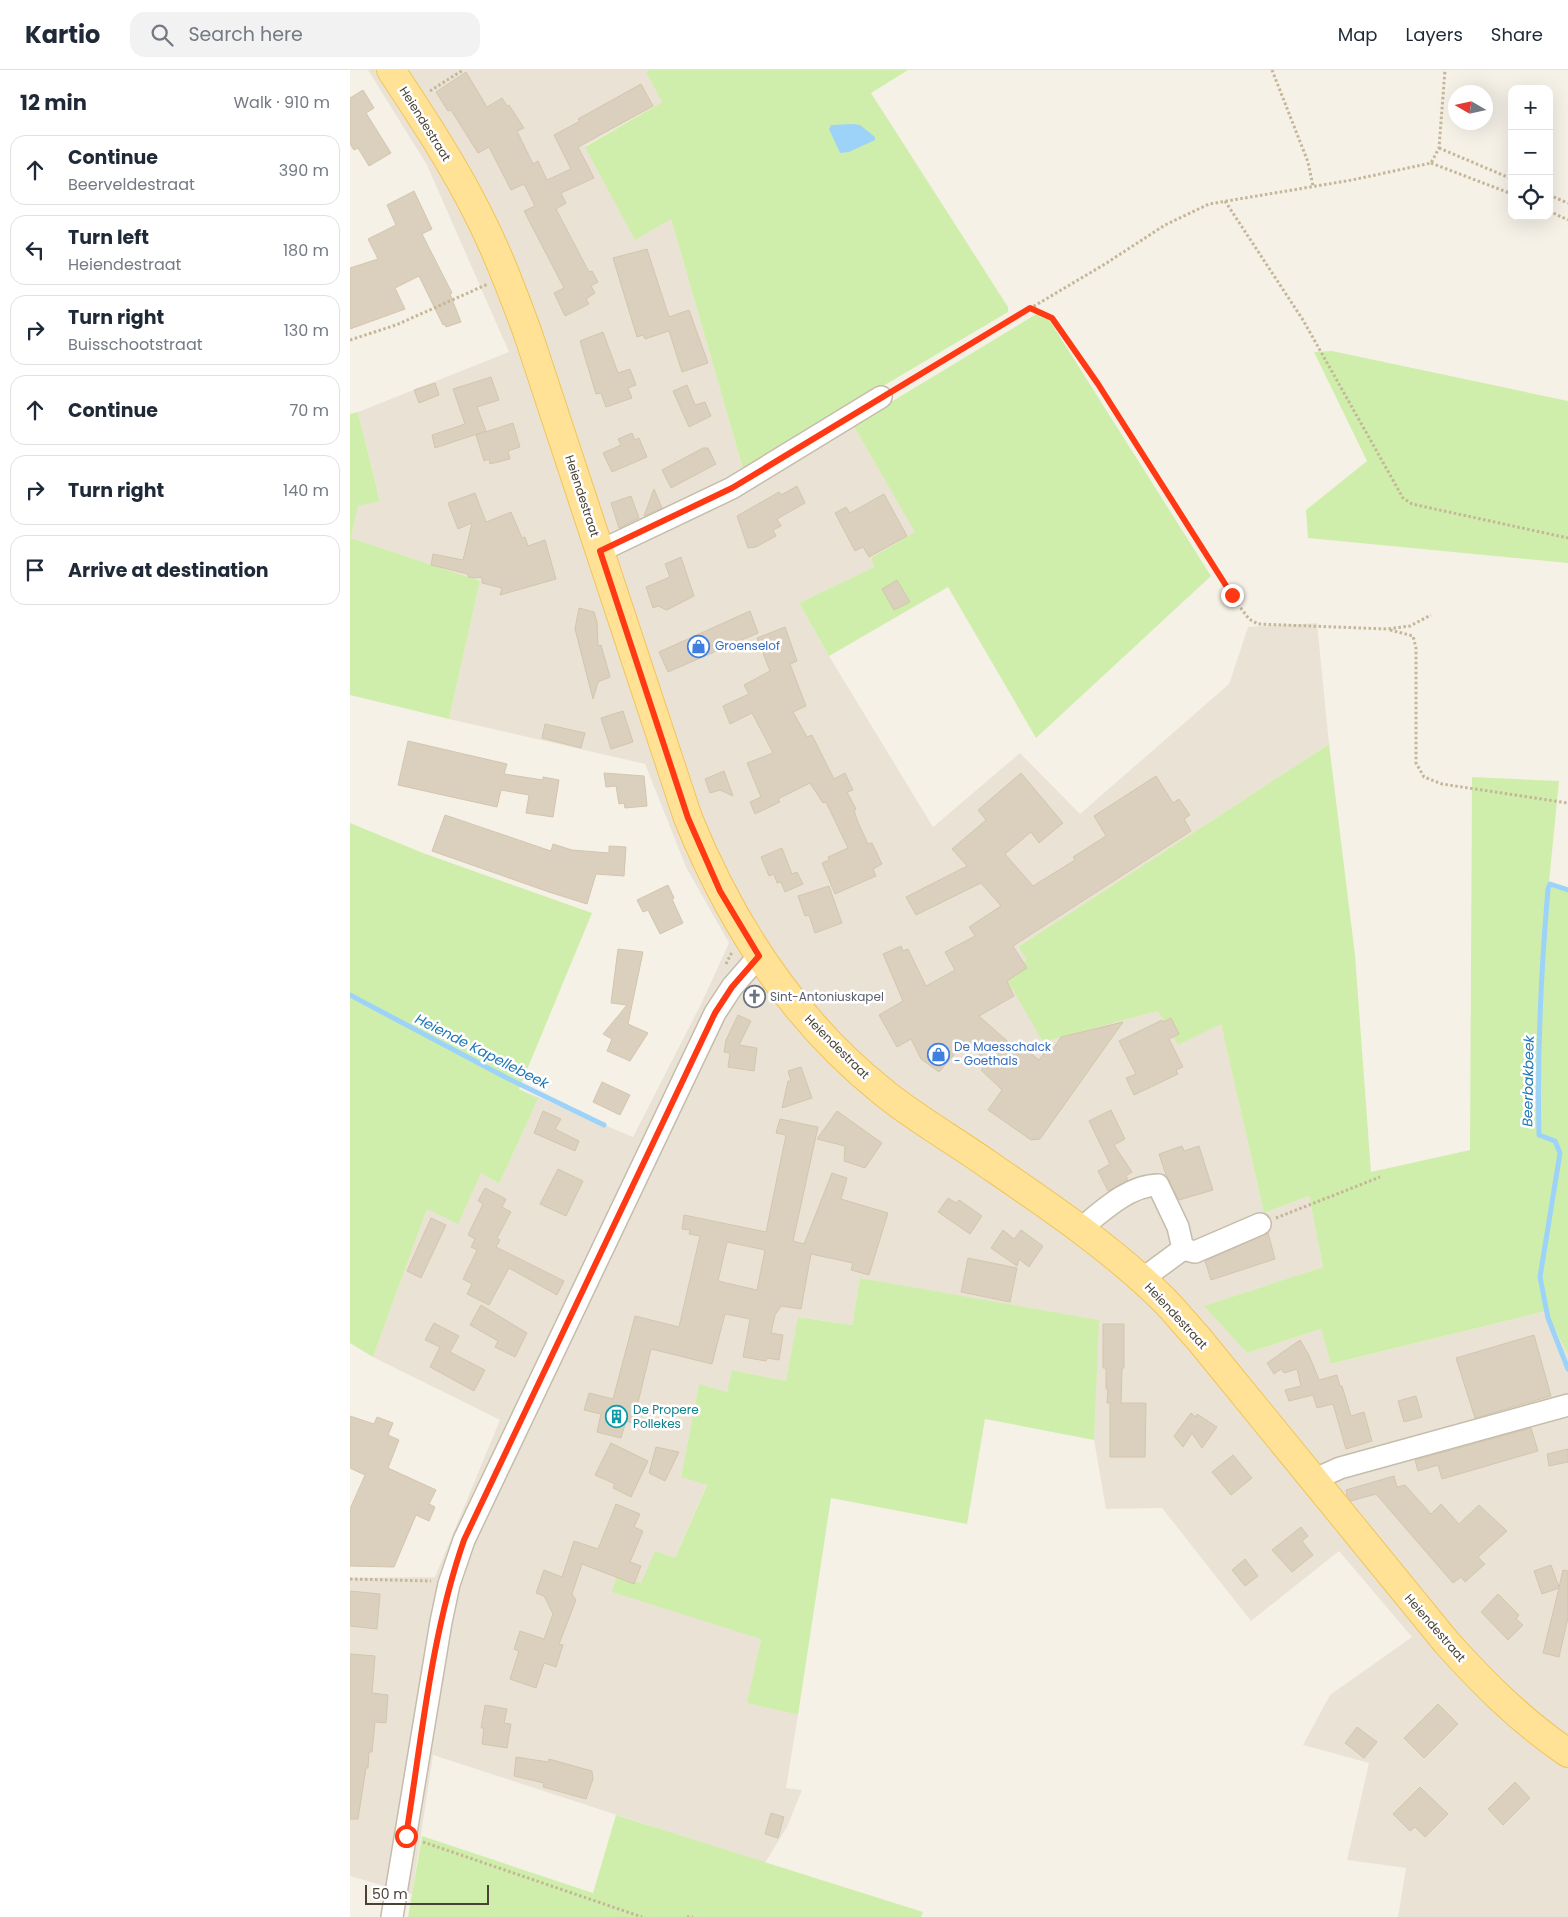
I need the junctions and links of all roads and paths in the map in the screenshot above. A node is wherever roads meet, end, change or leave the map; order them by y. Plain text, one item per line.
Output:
1 (391, 70) edge
2 (463, 70) edge
3 (1272, 70) edge
4 (1445, 70) edge
5 (412, 102) junction
6 (1440, 148) junction
7 (1431, 162) junction
8 (1508, 177) edge
9 (1313, 186) junction
10 (1508, 192) edge
11 (1553, 197) edge
12 (1225, 201) junction
13 (1568, 203) edge
14 (1553, 213) edge
15 (1568, 220) edge
16 (507, 276) junction
17 (1030, 308) junction
18 (350, 340) edge
19 (881, 397) joint
20 (1568, 538) edge
21 (600, 551) junction
22 (1431, 616) dead end
23 (1387, 629) junction
24 (1568, 803) edge
25 (759, 956) junction
26 (1380, 1177) dead end
27 (1260, 1224) joint
28 (1079, 1230) junction
29 (1183, 1249) junction
30 (1141, 1280) junction
31 (1568, 1405) edge
32 (1313, 1480) junction
33 (350, 1579) edge
34 (449, 1584) junction
35 (1568, 1753) edge
36 (406, 1836) junction
37 (392, 1917) edge
38 (642, 1917) edge
39 (687, 1917) edge
40 (693, 1917) edge

1 - 5 main road, Heiendestraat
2 - 5 path
3 - 9 path
4 - 6 path
5 - 16 main road, Heiendestraat
6 - 7 path
6 - 8 path
7 - 9 path
7 - 10 path
9 - 12 path
11 - 13 path
12 - 17 path
12 - 20 path
14 - 15 path
16 - 18 path
16 - 21 main road, Heiendestraat
17 - 19 path
17 - 23 path
19 - 21 street
21 - 25 main road, Heiendestraat
22 - 23 path
23 - 24 path
25 - 28 main road, Heiendestraat
25 - 34 street
26 - 27 path
27 - 29 street
28 - 29 street
28 - 30 main road, Heiendestraat
29 - 30 street
30 - 32 main road, Heiendestraat
31 - 32 street
32 - 35 main road, Heiendestraat
33 - 34 path
34 - 36 street
36 - 37 street
36 - 38 path
39 - 40 path

